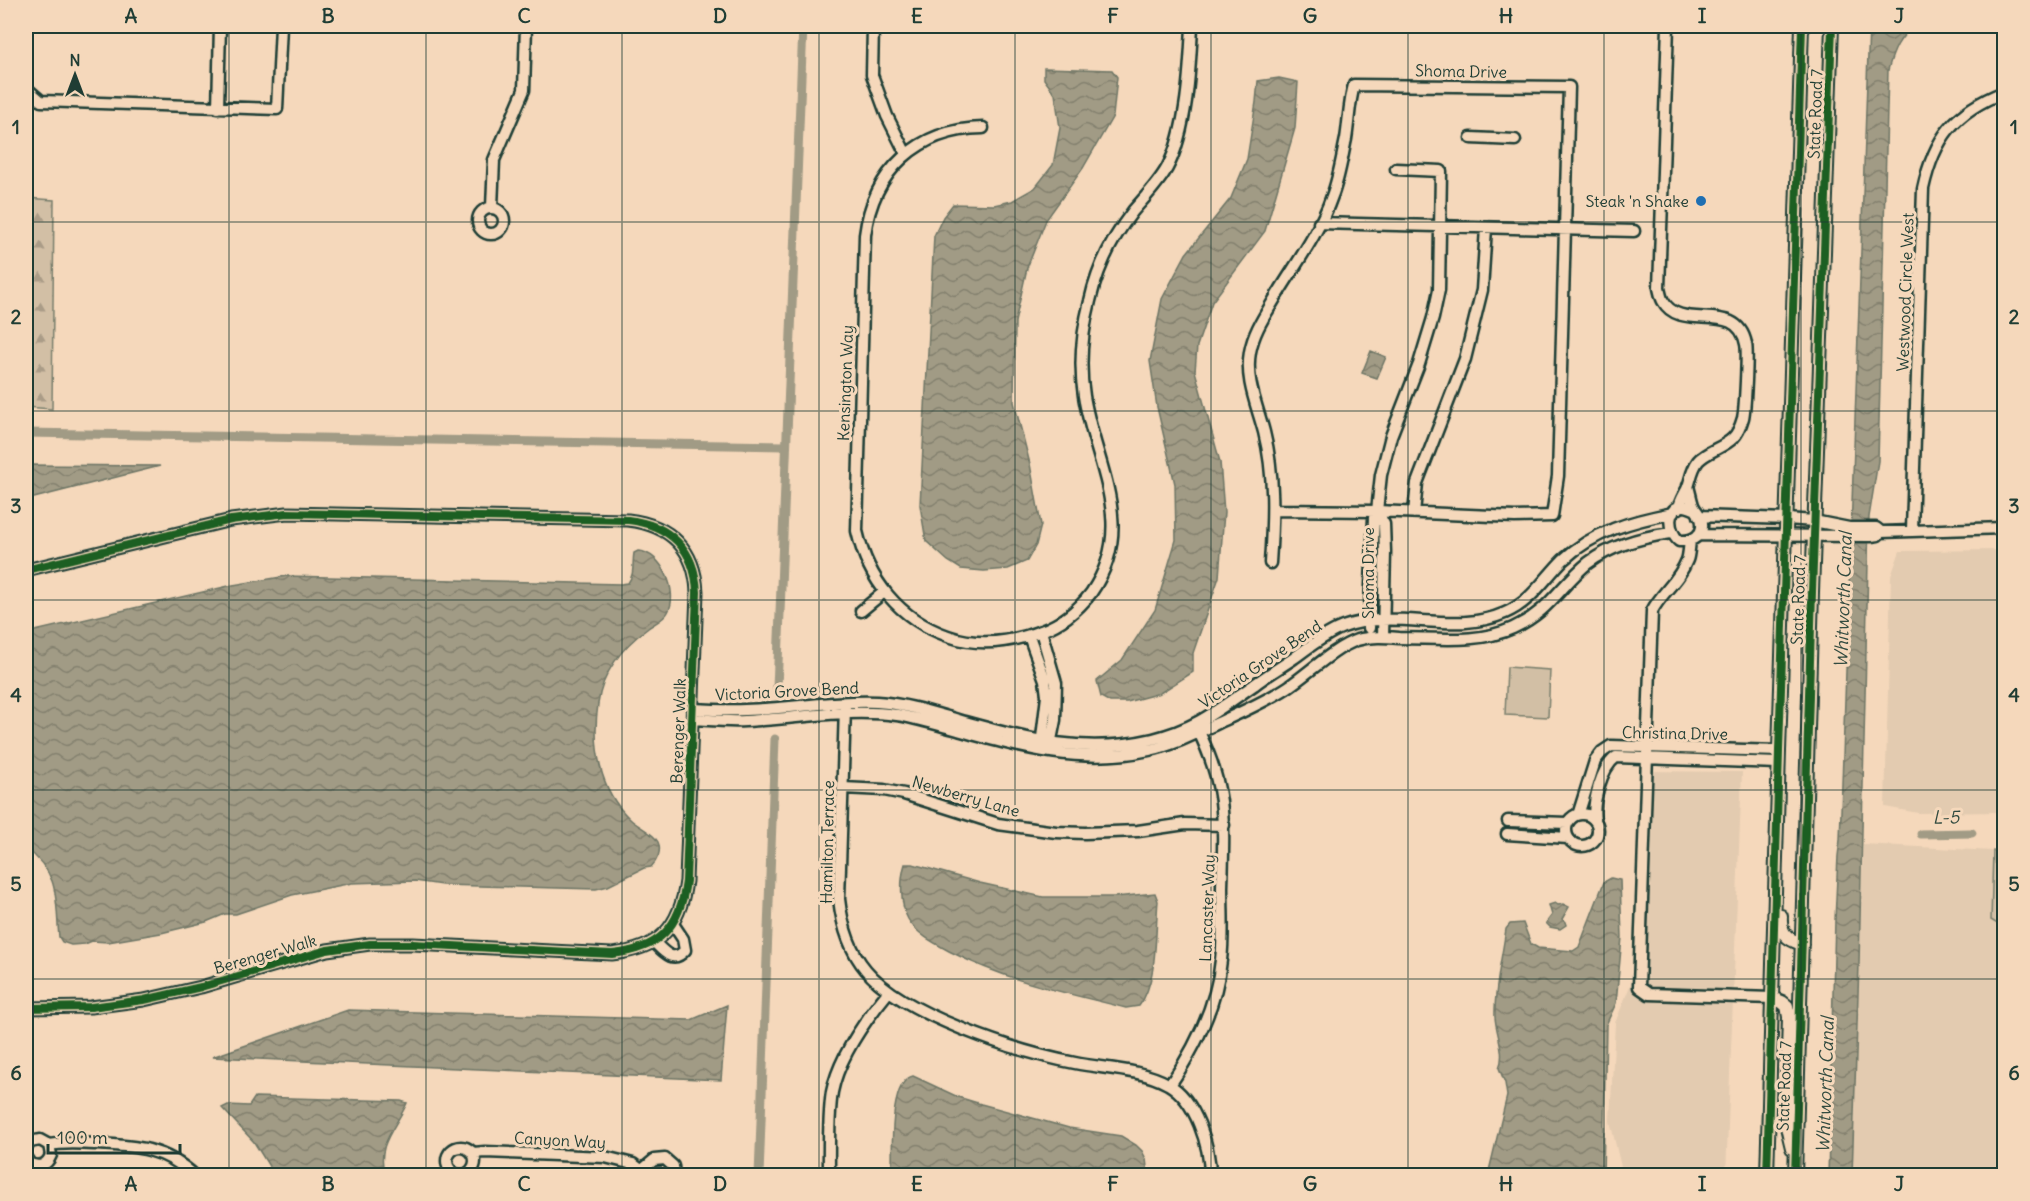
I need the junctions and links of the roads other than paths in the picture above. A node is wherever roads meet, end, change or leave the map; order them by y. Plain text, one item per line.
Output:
1 (220, 26) edge
2 (281, 26) edge
3 (526, 26) edge
4 (873, 26) edge
5 (1192, 26) edge
6 (1668, 26) edge
7 (1802, 26) edge
8 (1832, 26) edge
9 (26, 88) edge
10 (2004, 92) edge
11 (218, 108) junction
12 (984, 128) dead end
13 (1471, 138) dead end
14 (1515, 140) dead end
15 (906, 154) junction
16 (1396, 169) dead end
17 (492, 207) dead end
18 (1319, 223) junction
19 (1440, 226) junction
20 (1486, 228) junction
21 (1566, 230) junction
22 (1634, 231) dead end
23 (1688, 486) junction
24 (1274, 510) junction
25 (1676, 510) junction
26 (1377, 511) junction
27 (1697, 512) junction
28 (1414, 513) junction
29 (1787, 519) junction
30 (1814, 521) junction
31 (2004, 528) edge
32 (1912, 530) junction
33 (1850, 532) junction
34 (1787, 536) junction
35 (1814, 536) junction
36 (1685, 537) junction
37 (1270, 563) dead end
38 (26, 570) edge
39 (884, 592) junction
40 (861, 611) dead end
41 (1383, 620) junction
42 (1369, 621) junction
43 (1041, 631) junction
44 (1029, 636) junction
45 (1383, 637) junction
46 (1368, 638) junction
47 (845, 707) junction
48 (692, 714) junction
49 (1197, 729) junction
50 (1648, 746) junction
51 (1045, 747) junction
52 (1779, 757) junction
53 (1648, 759) junction
54 (843, 788) junction
55 (1580, 812) junction
56 (1595, 820) junction
57 (1508, 821) dead end
58 (1567, 823) junction
59 (1224, 825) junction
60 (1507, 834) dead end
61 (1568, 838) junction
62 (1776, 871) junction
63 (673, 924) junction
64 (654, 942) junction
65 (1802, 944) junction
66 (888, 991) junction
67 (1772, 998) junction
68 (26, 1008) edge
69 (1170, 1085) junction
70 (49, 1145) junction
71 (26, 1148) edge
72 (473, 1153) dead end
73 (26, 1158) edge
74 (1796, 1158) junction
75 (646, 1173) edge
76 (195, 1176) edge
77 (674, 1176) edge
78 (829, 1176) edge
79 (1210, 1176) edge
80 (1767, 1176) edge
81 (1795, 1176) edge

1 - 11 street
2 - 11 street
3 - 17 street
4 - 15 street
5 - 43 street, Kensington Way
6 - 23 street
7 - 29 main road, State Road 7
8 - 30 main road, State Road 7
9 - 11 street
10 - 32 street, Westwood Circle West
12 - 15 street
13 - 14 street
15 - 39 street, Kensington Way
16 - 19 street, Shoma Drive
18 - 19 street
18 - 21 street, Shoma Drive
18 - 24 street, Shoma Drive
19 - 20 street
19 - 26 street, Shoma Drive
20 - 21 street
20 - 28 street
21 - 22 street
21 - 28 street, Shoma Drive
23 - 25 street
23 - 27 street
24 - 26 street, Shoma Drive
24 - 37 street, Shoma Drive
25 - 27 street
25 - 36 street
25 - 41 street, Victoria Grove Bend
26 - 28 street, Shoma Drive
26 - 41 street, Shoma Drive
26 - 42 street, Shoma Drive
27 - 29 street
27 - 36 street
29 - 30 street
29 - 34 main road, State Road 7
30 - 33 street
30 - 35 main road, State Road 7
31 - 32 street
32 - 33 street
33 - 35 street, Victoria Grove Bend
34 - 35 street, Victoria Grove Bend
34 - 36 street, Victoria Grove Bend
34 - 52 main road, State Road 7
35 - 65 main road, State Road 7
36 - 45 street, Victoria Grove Bend
36 - 50 street
38 - 48 street, Berenger Walk
39 - 40 street
39 - 44 street, Kensington Way
41 - 42 street, Victoria Grove Bend
41 - 45 street, Shoma Drive
42 - 46 street, Shoma Drive
42 - 49 street, Victoria Grove Bend
43 - 44 street, Kensington Way
43 - 51 street
44 - 51 street
45 - 46 street, Victoria Grove Bend
46 - 49 street, Victoria Grove Bend
47 - 48 street, Victoria Grove Bend
47 - 51 street, Victoria Grove Bend
47 - 54 street, Hamilton Terrace
48 - 63 street, Berenger Walk
49 - 51 street, Victoria Grove Bend
49 - 59 street, Lancaster Way
50 - 52 street, Christina Drive
50 - 53 street
50 - 55 street, Christina Drive
52 - 53 street, Christina Drive
52 - 62 main road, State Road 7
53 - 56 street, Christina Drive
53 - 67 street
54 - 59 street, Newberry Lane
54 - 66 street, Hamilton Terrace
55 - 56 street
55 - 58 street
56 - 61 street
57 - 58 street
58 - 61 street
59 - 69 street, Lancaster Way
60 - 61 street
62 - 65 main road
62 - 67 main road, State Road 7
63 - 64 street, Berenger Walk
63 - 64 street
64 - 68 street, Berenger Walk
65 - 74 main road, State Road 7
66 - 69 street, Hamilton Terrace
66 - 78 street
67 - 74 main road
67 - 80 main road, State Road 7
69 - 79 street
70 - 71 street
70 - 73 street
70 - 76 street
72 - 75 street, Canyon Way
74 - 81 main road, State Road 7
75 - 77 street, Canyon Way

